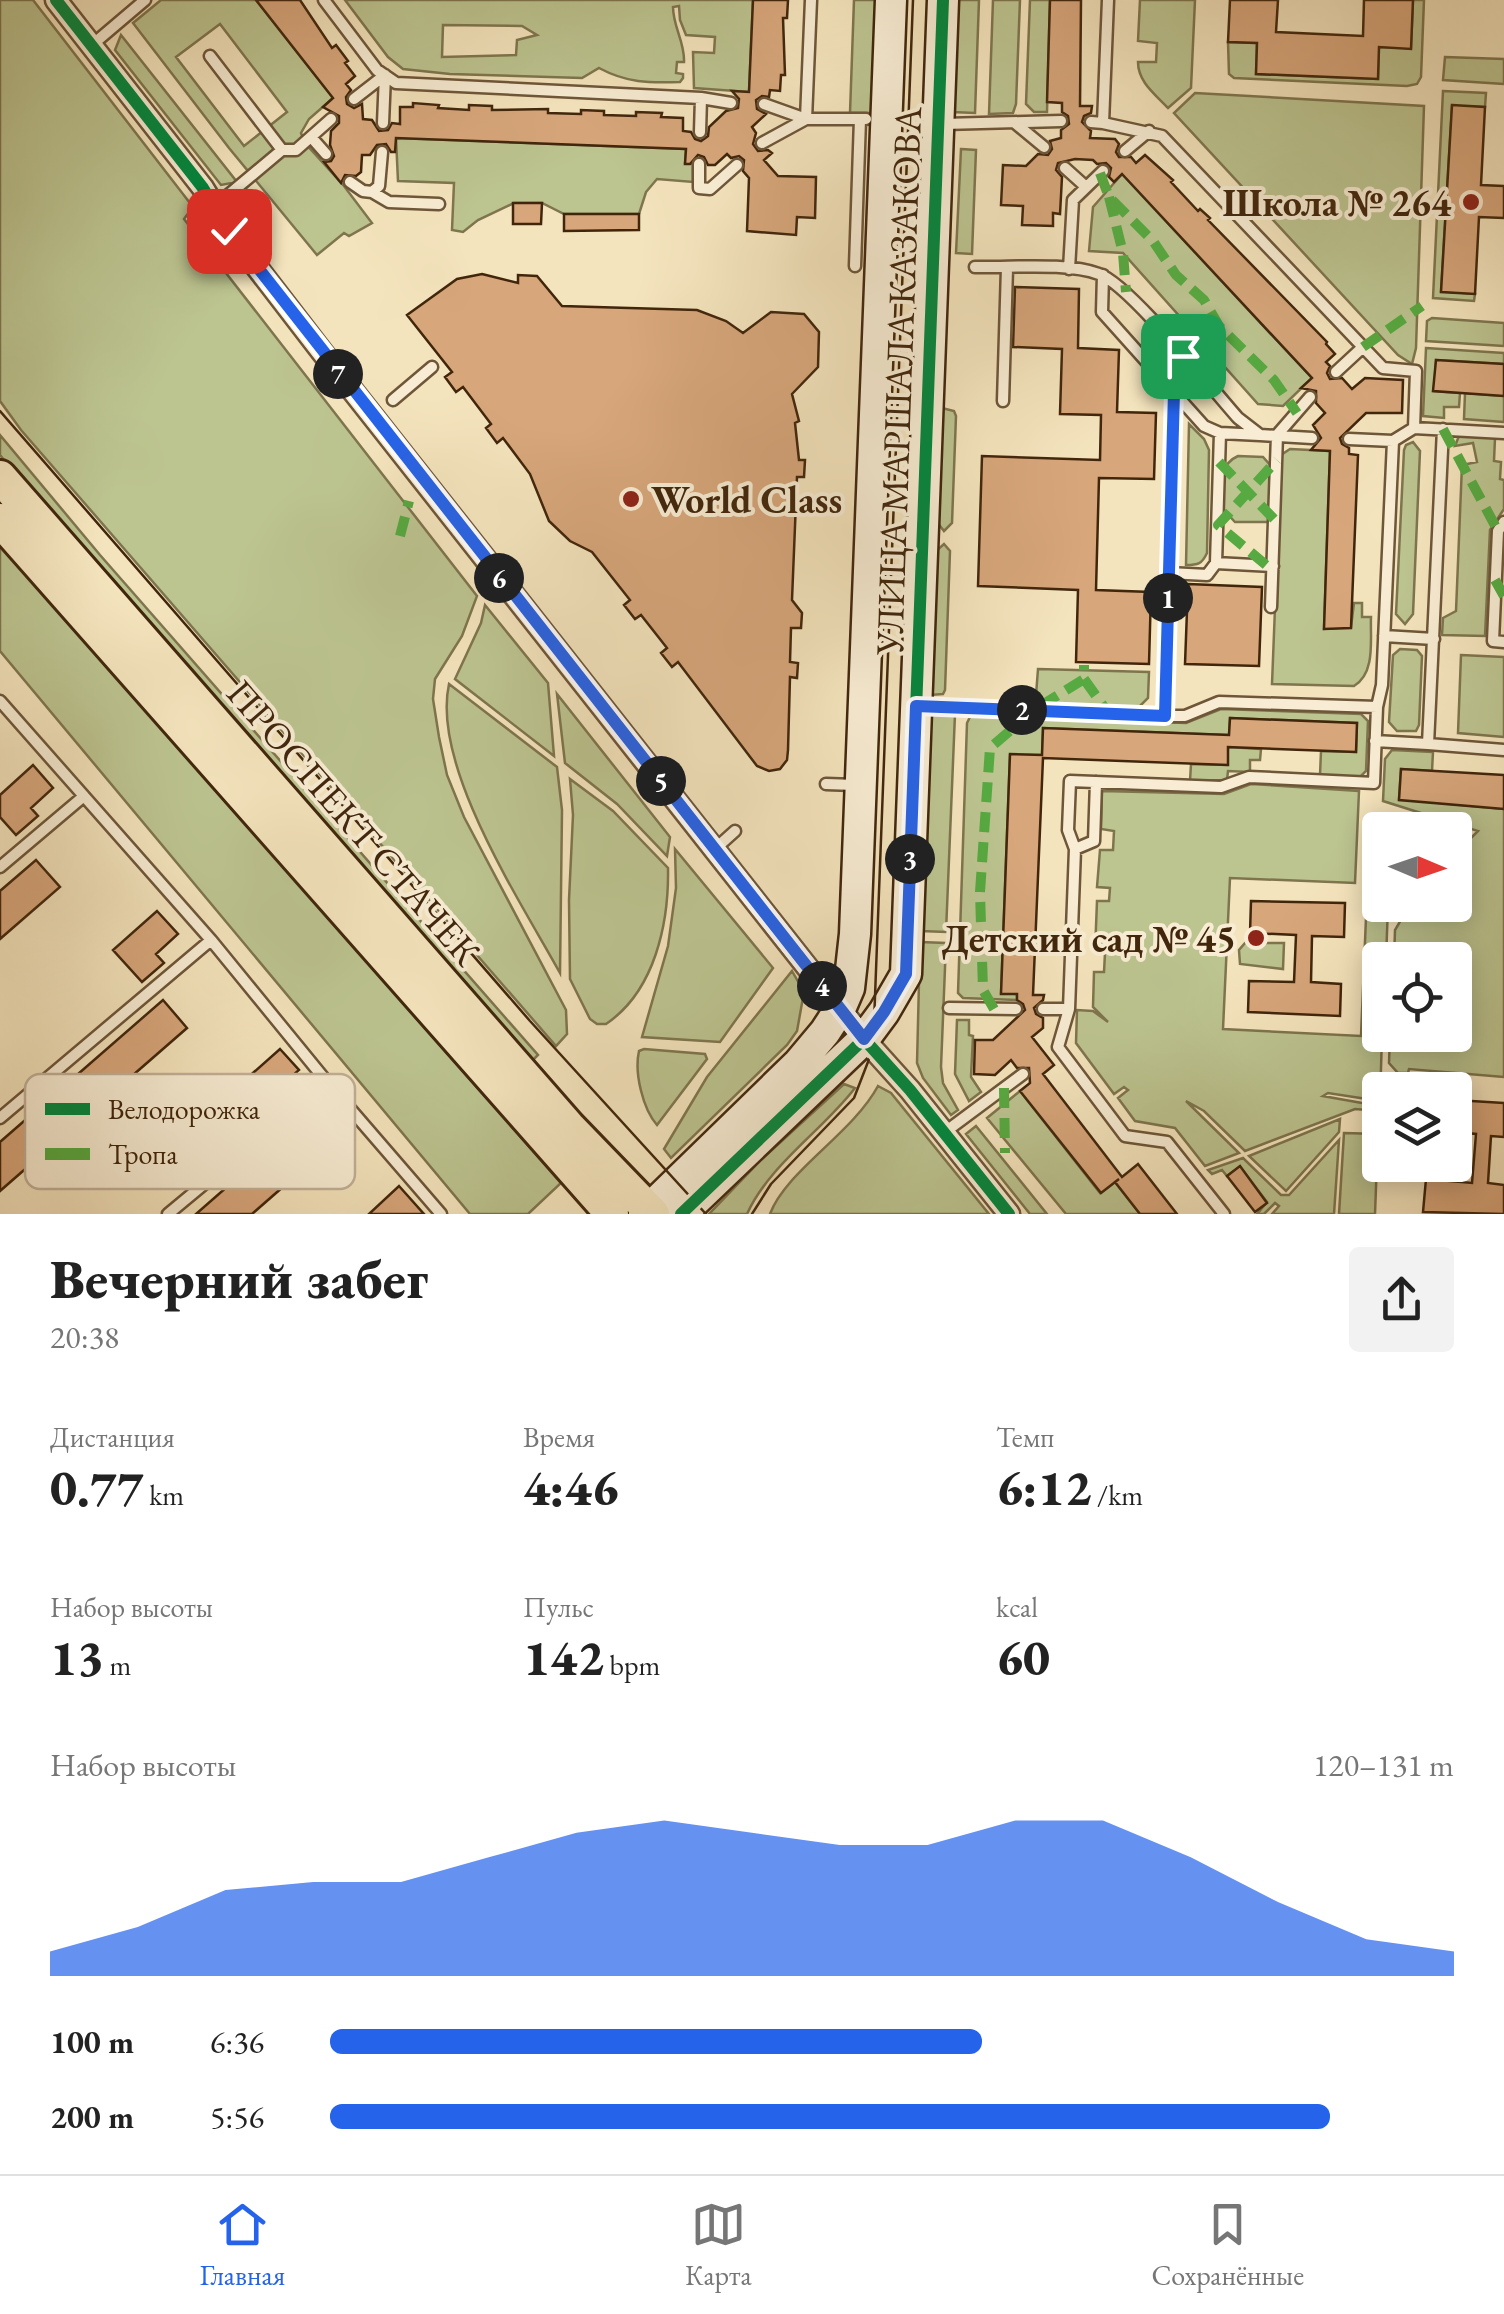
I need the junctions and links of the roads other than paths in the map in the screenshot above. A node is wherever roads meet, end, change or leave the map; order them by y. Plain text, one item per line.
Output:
1 (56, 0) edge
2 (145, 0) edge
3 (324, 0) edge
4 (811, 0) edge
5 (891, 0) edge
6 (943, 0) edge
7 (1108, 0) edge
8 (92, 45) junction
9 (210, 56) dead end
10 (386, 75) junction
11 (700, 98) junction
12 (354, 100) dead end
13 (731, 103) dead end
14 (764, 104) dead end
15 (331, 118) dead end
16 (806, 119) junction
17 (874, 119) junction
18 (1061, 121) dead end
19 (1016, 122) junction
20 (383, 123) dead end
21 (938, 124) junction
22 (1149, 131) junction
23 (700, 132) dead end
24 (310, 137) junction
25 (762, 143) dead end
26 (1044, 148) dead end
27 (282, 150) junction
28 (1125, 151) dead end
29 (382, 152) dead end
30 (326, 154) dead end
31 (699, 164) dead end
32 (737, 164) dead end
33 (1066, 168) dead end
34 (1104, 171) dead end
35 (350, 182) dead end
36 (1086, 186) junction
37 (372, 192) junction
38 (439, 204) dead end
39 (214, 207) junction
40 (854, 266) dead end
41 (975, 267) dead end
42 (1007, 268) junction
43 (1069, 270) junction
44 (1103, 274) junction
45 (1363, 347) junction
46 (1183, 356) junction
47 (432, 367) dead end
48 (1336, 372) dead end
49 (1158, 376) junction
50 (1174, 392) junction
51 (1310, 397) dead end
52 (392, 400) dead end
53 (1002, 401) dead end
54 (1414, 428) junction
55 (1442, 429) junction
56 (1220, 433) junction
57 (1504, 433) edge
58 (1260, 435) junction
59 (1278, 435) junction
60 (1312, 438) dead end
61 (1349, 439) dead end
62 (1393, 441) junction
63 (0, 478) edge
64 (0, 520) edge
65 (1504, 522) edge
66 (1216, 563) junction
67 (1272, 566) junction
68 (1169, 573) junction
69 (1271, 607) dead end
70 (1384, 636) junction
71 (1434, 639) junction
72 (1504, 642) edge
73 (0, 701) edge
74 (916, 706) junction
75 (1377, 706) junction
76 (1165, 716) junction
77 (1376, 740) junction
78 (1428, 744) junction
79 (1504, 750) edge
80 (1096, 782) junction
81 (826, 784) dead end
82 (861, 785) junction
83 (84, 796) junction
84 (735, 831) dead end
85 (715, 848) junction
86 (1075, 848) junction
87 (0, 866) edge
88 (211, 940) junction
89 (949, 1008) dead end
90 (1016, 1008) dead end
91 (1069, 1008) junction
92 (840, 1009) junction
93 (1043, 1009) dead end
94 (864, 1039) junction
95 (1058, 1046) junction
96 (1047, 1056) dead end
97 (52, 1074) edge
98 (320, 1074) edge
99 (1022, 1074) dead end
100 (25, 1097) edge
101 (355, 1114) edge
102 (0, 1118) edge
103 (944, 1133) junction
104 (198, 1189) edge
105 (657, 1213) edge
106 (168, 1214) edge
107 (441, 1214) edge
108 (612, 1214) edge
109 (1009, 1214) edge
110 (1224, 1214) edge

1 - 8 street
2 - 8 lane
3 - 10 lane
4 - 16 lane
5 - 17 street, УЛИЦА МАРШАЛА КАЗАКОВА
6 - 21 street, УЛИЦА МАРШАЛА КАЗАКОВА
7 - 22 lane
8 - 39 street
9 - 27 lane
10 - 11 lane
10 - 12 lane
10 - 20 lane
11 - 13 lane
11 - 23 lane
14 - 16 lane
15 - 24 lane
16 - 17 lane
16 - 25 lane
17 - 40 lane
17 - 82 street, УЛИЦА МАРШАЛА КАЗАКОВА
18 - 19 lane
19 - 21 lane
19 - 26 lane
21 - 74 street, УЛИЦА МАРШАЛА КАЗАКОВА
22 - 28 lane
22 - 45 lane
24 - 27 lane
24 - 30 lane
27 - 39 lane
29 - 37 lane
31 - 32 lane
33 - 36 lane
34 - 36 lane
35 - 37 lane
36 - 43 lane
37 - 38 lane
39 - 85 street
41 - 42 lane
42 - 43 lane
42 - 53 lane
43 - 44 lane
44 - 46 lane
44 - 49 lane
45 - 48 lane
45 - 54 lane
46 - 49 lane
46 - 58 lane
47 - 52 lane
49 - 50 lane
50 - 56 lane
50 - 68 lane
51 - 59 lane
54 - 55 lane
54 - 62 lane
55 - 57 lane
55 - 71 lane
56 - 58 lane
56 - 66 lane
58 - 59 lane
59 - 60 lane
59 - 67 lane
61 - 62 lane
62 - 70 lane
63 - 105 main road, ПРОСПЕКТ СТАЧЕК
64 - 108 main road, ПРОСПЕКТ СТАЧЕК
65 - 72 lane
66 - 67 lane
66 - 68 lane
67 - 69 lane
68 - 76 lane
70 - 71 lane
70 - 75 lane
71 - 78 lane
73 - 83 lane
74 - 76 lane
74 - 94 street, УЛИЦА МАРШАЛА КАЗАКОВА
75 - 76 lane
75 - 77 lane
77 - 78 lane
77 - 80 lane
78 - 79 lane
80 - 86 lane
80 - 86 lane
81 - 82 lane
82 - 92 street, УЛИЦА МАРШАЛА КАЗАКОВА
83 - 87 lane
83 - 88 lane
84 - 85 lane
85 - 92 street
86 - 91 lane
88 - 97 lane
88 - 98 lane
89 - 90 lane
91 - 93 lane
91 - 95 lane
92 - 94 street
92 - 105 street, УЛИЦА МАРШАЛА КАЗАКОВА
94 - 103 street
94 - 105 street, УЛИЦА МАРШАЛА КАЗАКОВА
95 - 96 lane
95 - 110 lane
99 - 103 lane
100 - 102 lane
101 - 107 lane
103 - 109 street
104 - 106 lane

